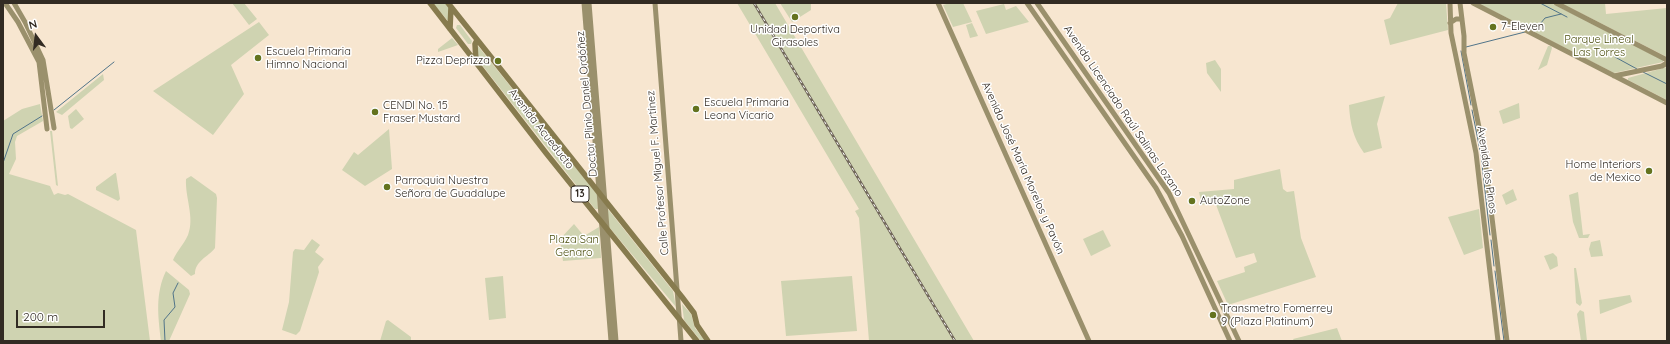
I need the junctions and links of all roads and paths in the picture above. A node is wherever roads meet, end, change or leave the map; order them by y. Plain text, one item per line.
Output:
1 (5, 3) edge
2 (14, 3) edge
3 (430, 3) edge
4 (584, 3) edge
5 (589, 3) edge
6 (655, 3) edge
7 (938, 3) edge
8 (1027, 3) edge
9 (1037, 3) edge
10 (1450, 3) edge
11 (1460, 3) edge
12 (1473, 3) edge
13 (1556, 3) edge
14 (449, 5) edge
15 (1462, 19) junction
16 (1450, 23) junction
17 (464, 24) junction
18 (452, 31) junction
19 (34, 40) junction
20 (476, 40) junction
21 (29, 42) junction
22 (464, 46) junction
23 (476, 62) junction
24 (1667, 62) edge
25 (1623, 77) junction
26 (48, 87) junction
27 (42, 88) junction
28 (593, 92) junction
29 (1667, 103) edge
30 (54, 128) dead end
31 (47, 129) dead end
32 (1484, 152) junction
33 (1476, 153) junction
34 (599, 192) junction
35 (604, 198) junction
36 (602, 221) junction
37 (607, 228) junction
38 (1494, 237) junction
39 (1486, 238) junction
40 (678, 292) junction
41 (680, 318) junction
42 (611, 341) edge
43 (616, 341) edge
44 (682, 341) edge
45 (698, 341) edge
46 (708, 341) edge
47 (1089, 341) edge
48 (1230, 341) edge
49 (1239, 341) edge
50 (1498, 341) edge
51 (1507, 341) edge

1 - 21 street
2 - 19 street
3 - 18 main road, Avenida Acueducto / 13
4 - 28 street, Doctor Plinio Daniel Ordóñez
5 - 28 street, Doctor Plinio Daniel Ordóñez
6 - 40 street, Calle Profesor Miguel F. Martínez
7 - 47 street, Avenida José María Morelos y Pavón
8 - 48 street, Avenida Licenciado Raúl Salinas Lozano
9 - 49 street, Avenida Licenciado Raúl Salinas Lozano
10 - 16 street, Avenida los Pinos
11 - 15 street, Avenida los Pinos
12 - 25 street
13 - 24 street
14 - 17 main road, Avenida Acueducto / 13
14 - 18 main road
15 - 16 street
15 - 32 street, Avenida los Pinos
16 - 33 street, Avenida los Pinos
17 - 18 main road
17 - 20 main road, Avenida Acueducto / 13
18 - 22 main road, Avenida Acueducto / 13
19 - 21 street
19 - 26 street
20 - 22 main road
20 - 23 main road
20 - 34 main road, Avenida Acueducto / 13
21 - 27 street
22 - 23 main road, Avenida Acueducto / 13
23 - 36 main road, Avenida Acueducto / 13
24 - 25 street
25 - 29 street
26 - 27 street
26 - 30 street
27 - 31 street
28 - 34 street, Doctor Plinio Daniel Ordóñez
28 - 35 street, Doctor Plinio Daniel Ordóñez
32 - 33 street
32 - 38 street, Avenida los Pinos
33 - 39 street, Avenida los Pinos
34 - 35 main road, Avenida Acueducto / 13
34 - 36 street, Doctor Plinio Daniel Ordóñez
35 - 37 street, Doctor Plinio Daniel Ordóñez
35 - 40 main road, Avenida Acueducto / 13
36 - 37 main road, Avenida Acueducto / 13
36 - 42 street, Doctor Plinio Daniel Ordóñez
37 - 41 main road, Avenida Acueducto / 13
37 - 43 street, Doctor Plinio Daniel Ordóñez
38 - 39 street
38 - 51 street, Avenida los Pinos
39 - 50 street, Avenida los Pinos
40 - 41 street, Calle Profesor Miguel F. Martínez
40 - 46 main road, Avenida Acueducto / 13
41 - 44 street, Calle Profesor Miguel F. Martínez
41 - 45 main road, Avenida Acueducto / 13

